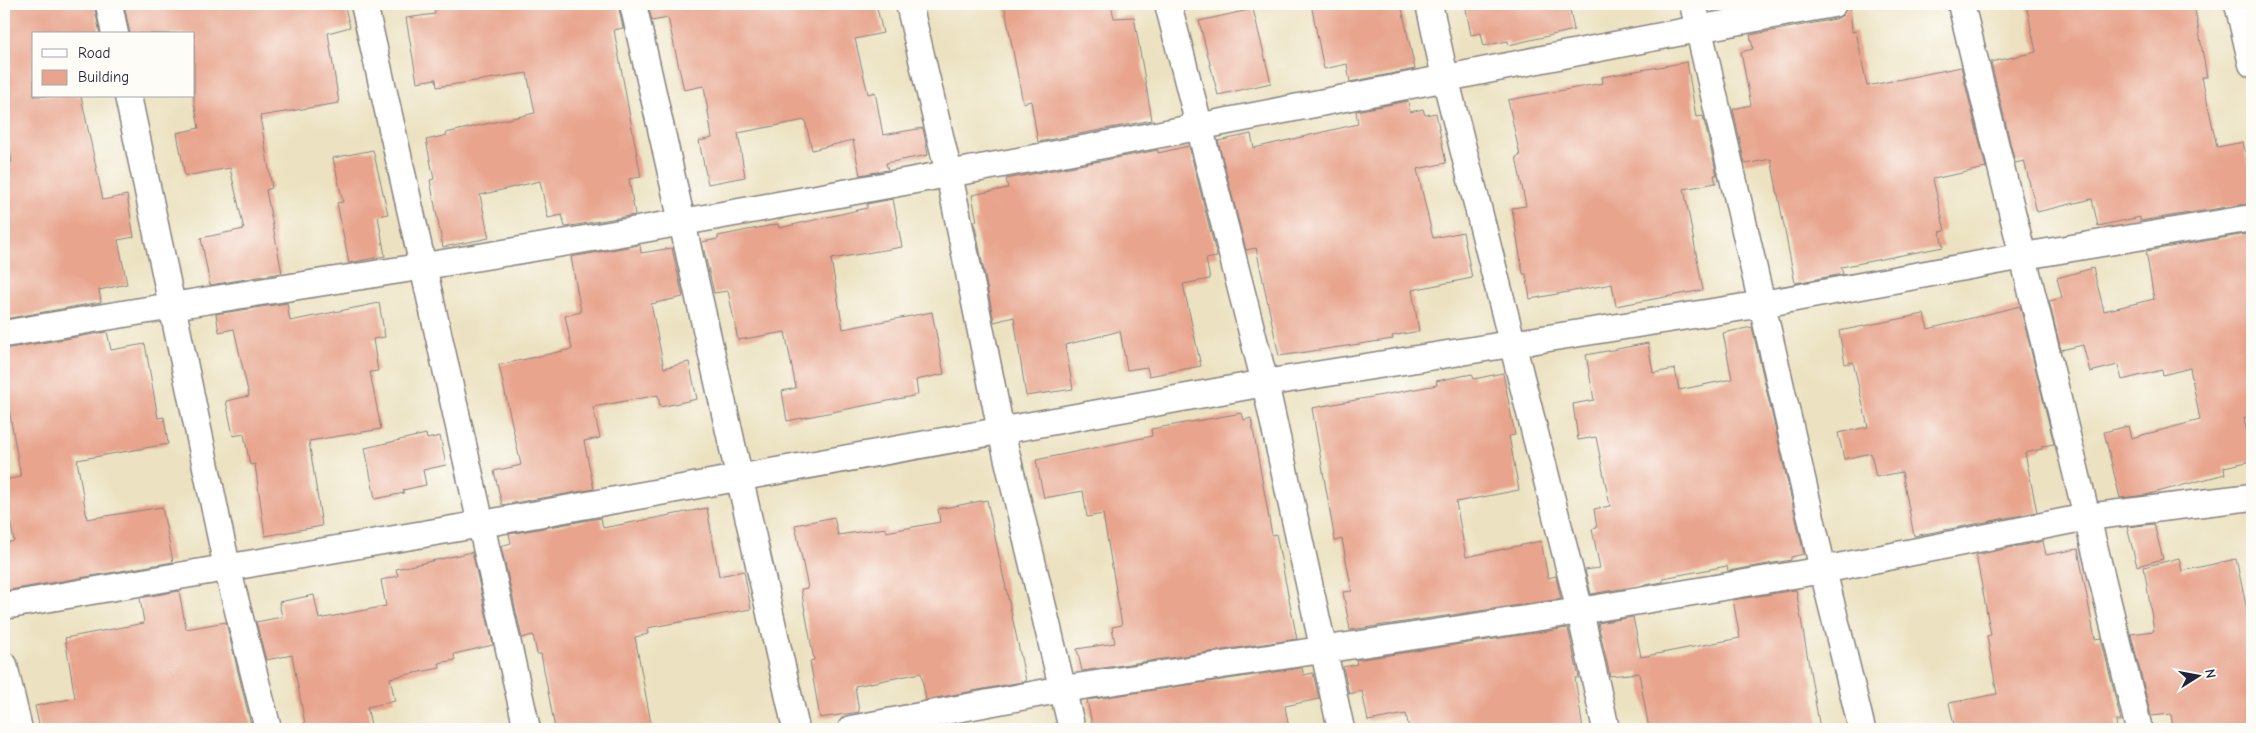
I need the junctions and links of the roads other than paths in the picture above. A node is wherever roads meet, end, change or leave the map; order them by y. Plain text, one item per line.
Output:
1 (109, 4) edge
2 (364, 4) edge
3 (633, 4) edge
4 (909, 4) edge
5 (1168, 4) edge
6 (1429, 4) edge
7 (1834, 4) edge
8 (1960, 4) edge
9 (2238, 4) edge
10 (1696, 16) edge
11 (115, 32) edge
12 (2252, 64) edge
13 (1445, 77) junction
14 (128, 98) edge
15 (1198, 128) junction
16 (949, 174) junction
17 (2252, 218) edge
18 (682, 221) junction
19 (2024, 256) junction
20 (422, 267) junction
21 (1763, 304) junction
22 (171, 305) junction
23 (4, 334) edge
24 (1513, 344) junction
25 (1265, 383) junction
26 (1001, 431) junction
27 (740, 477) junction
28 (2252, 497) edge
29 (2087, 517) junction
30 (482, 524) junction
31 (227, 567) junction
32 (1823, 570) junction
33 (4, 606) edge
34 (1580, 611) junction
35 (1322, 650) junction
36 (4, 665) edge
37 (1063, 689) junction
38 (19, 729) edge
39 (268, 729) edge
40 (527, 729) edge
41 (796, 729) edge
42 (851, 729) edge
43 (1072, 729) edge
44 (1341, 729) edge
45 (1606, 729) edge
46 (1862, 729) edge
47 (2139, 729) edge

1 - 11 street
2 - 20 street
3 - 18 street
4 - 16 street
5 - 15 street
6 - 13 street
7 - 10 street
8 - 19 street
9 - 12 street
10 - 13 street
10 - 21 street
13 - 15 street
13 - 24 street
14 - 22 street
15 - 16 street
15 - 25 street
16 - 18 street
16 - 26 street
17 - 19 street
18 - 20 street
18 - 27 street
19 - 21 street
19 - 29 street
20 - 22 street
20 - 30 street
21 - 24 street
21 - 32 street
22 - 23 street
22 - 31 street
24 - 25 street
24 - 34 street
25 - 26 street
25 - 35 street
26 - 27 street
26 - 37 street
27 - 30 street
27 - 41 street
28 - 29 street
29 - 32 street
29 - 47 street
30 - 31 street
30 - 40 street
31 - 33 street
31 - 39 street
32 - 34 street
32 - 46 street
34 - 35 street
34 - 45 street
35 - 37 street
35 - 44 street
36 - 38 street
37 - 42 street
37 - 43 street

